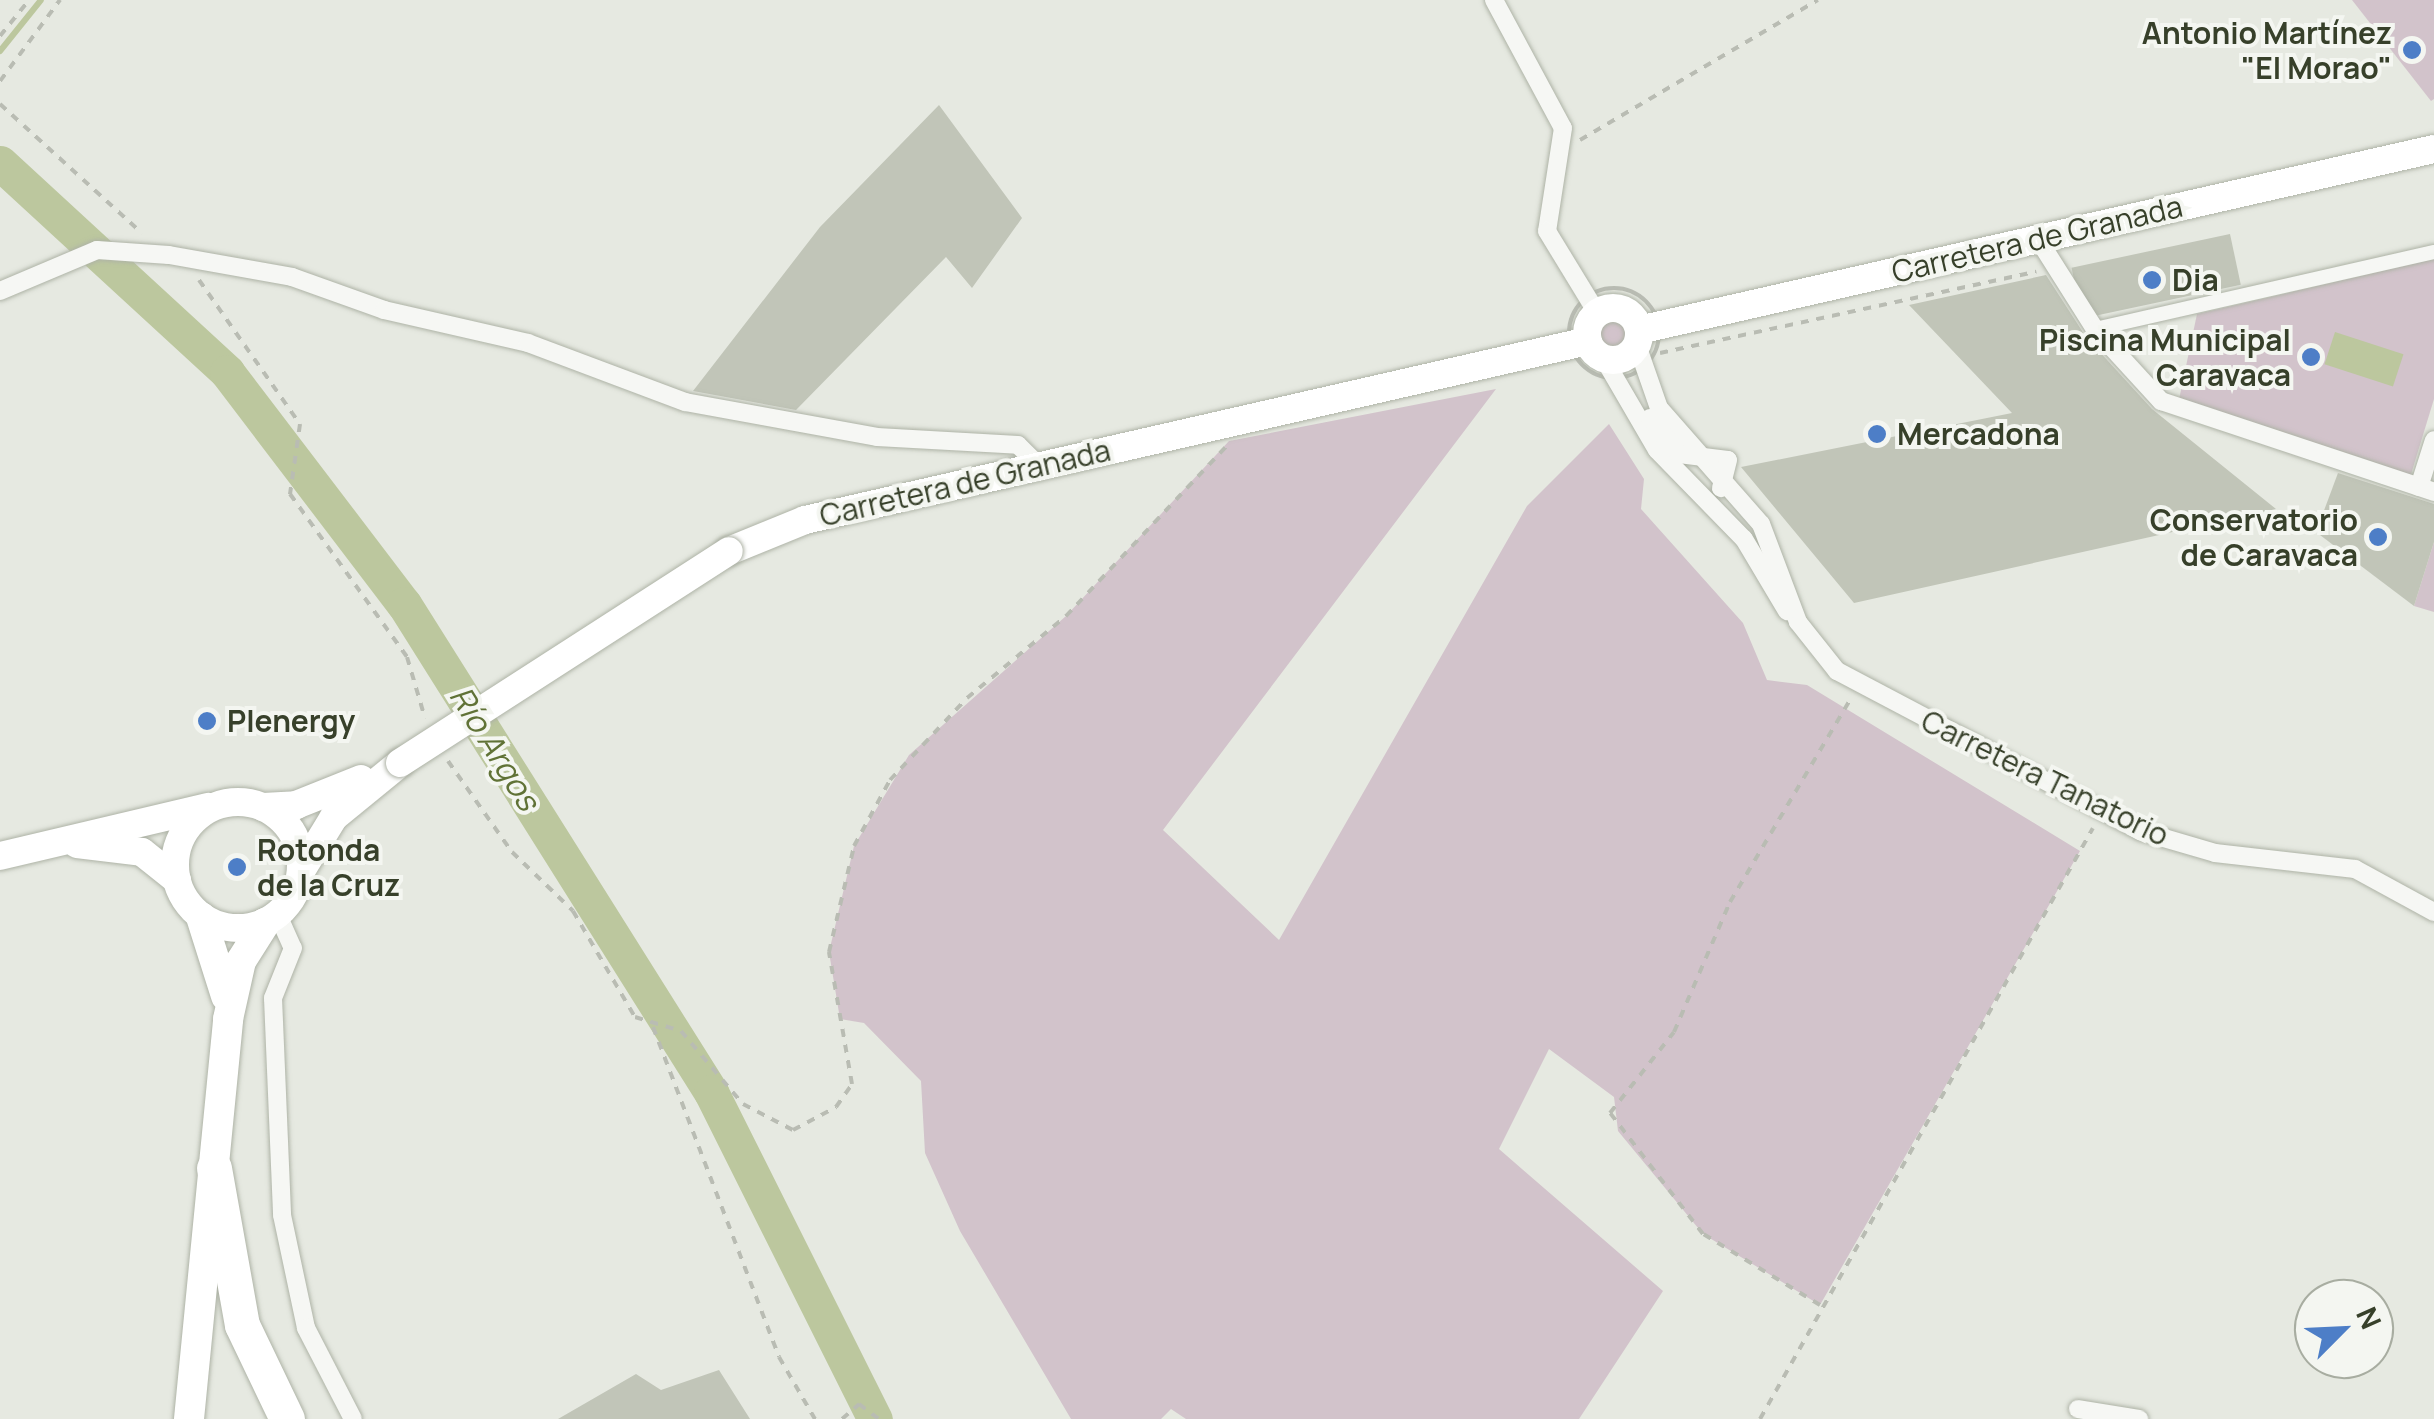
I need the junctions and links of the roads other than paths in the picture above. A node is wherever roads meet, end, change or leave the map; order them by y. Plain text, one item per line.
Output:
1 (1494, 0) edge
2 (2434, 149) edge
3 (2038, 239) junction
4 (2434, 252) edge
5 (0, 291) edge
6 (1596, 314) junction
7 (2095, 328) junction
8 (1644, 342) junction
9 (1596, 350) junction
10 (1628, 390) junction
11 (2434, 440) edge
12 (1701, 459) junction
13 (1039, 466) junction
14 (1721, 481) junction
15 (2426, 490) edge
16 (1770, 582) junction
17 (1798, 622) junction
18 (400, 762) junction
19 (217, 806) junction
20 (263, 807) junction
21 (55, 844) junction
22 (0, 856) edge
23 (301, 872) junction
24 (176, 880) junction
25 (2434, 912) edge
26 (201, 917) junction
27 (272, 919) junction
28 (228, 1019) junction
29 (214, 1168) junction
30 (2078, 1409) dead end
31 (189, 1419) edge
32 (287, 1419) edge
33 (353, 1419) edge
34 (2138, 1419) edge

1 - 6 street
2 - 3 main road, Carretera de Granada
3 - 7 street
3 - 8 main road, Carretera de Granada
4 - 7 street
5 - 13 street
6 - 8 main road
6 - 9 main road
7 - 15 street
8 - 9 main road, Carretera de Granada
8 - 12 street
9 - 10 street
9 - 13 main road, Carretera de Granada
10 - 12 street
10 - 16 street
11 - 15 street
12 - 14 street
13 - 18 main road, Carretera de Granada, bridge
14 - 16 street
14 - 17 street
16 - 17 street, Carretera Tanatorio
17 - 25 street, Carretera Tanatorio
18 - 20 main road, Carretera de Granada
18 - 23 main road, Carretera de Granada
19 - 20 main road
19 - 21 main road
19 - 24 main road
20 - 23 main road
21 - 22 main road
21 - 24 main road
23 - 27 main road
24 - 26 main road
26 - 27 main road
26 - 28 highway
27 - 28 highway
27 - 33 street
28 - 29 highway
29 - 31 highway
29 - 32 highway
30 - 34 street

